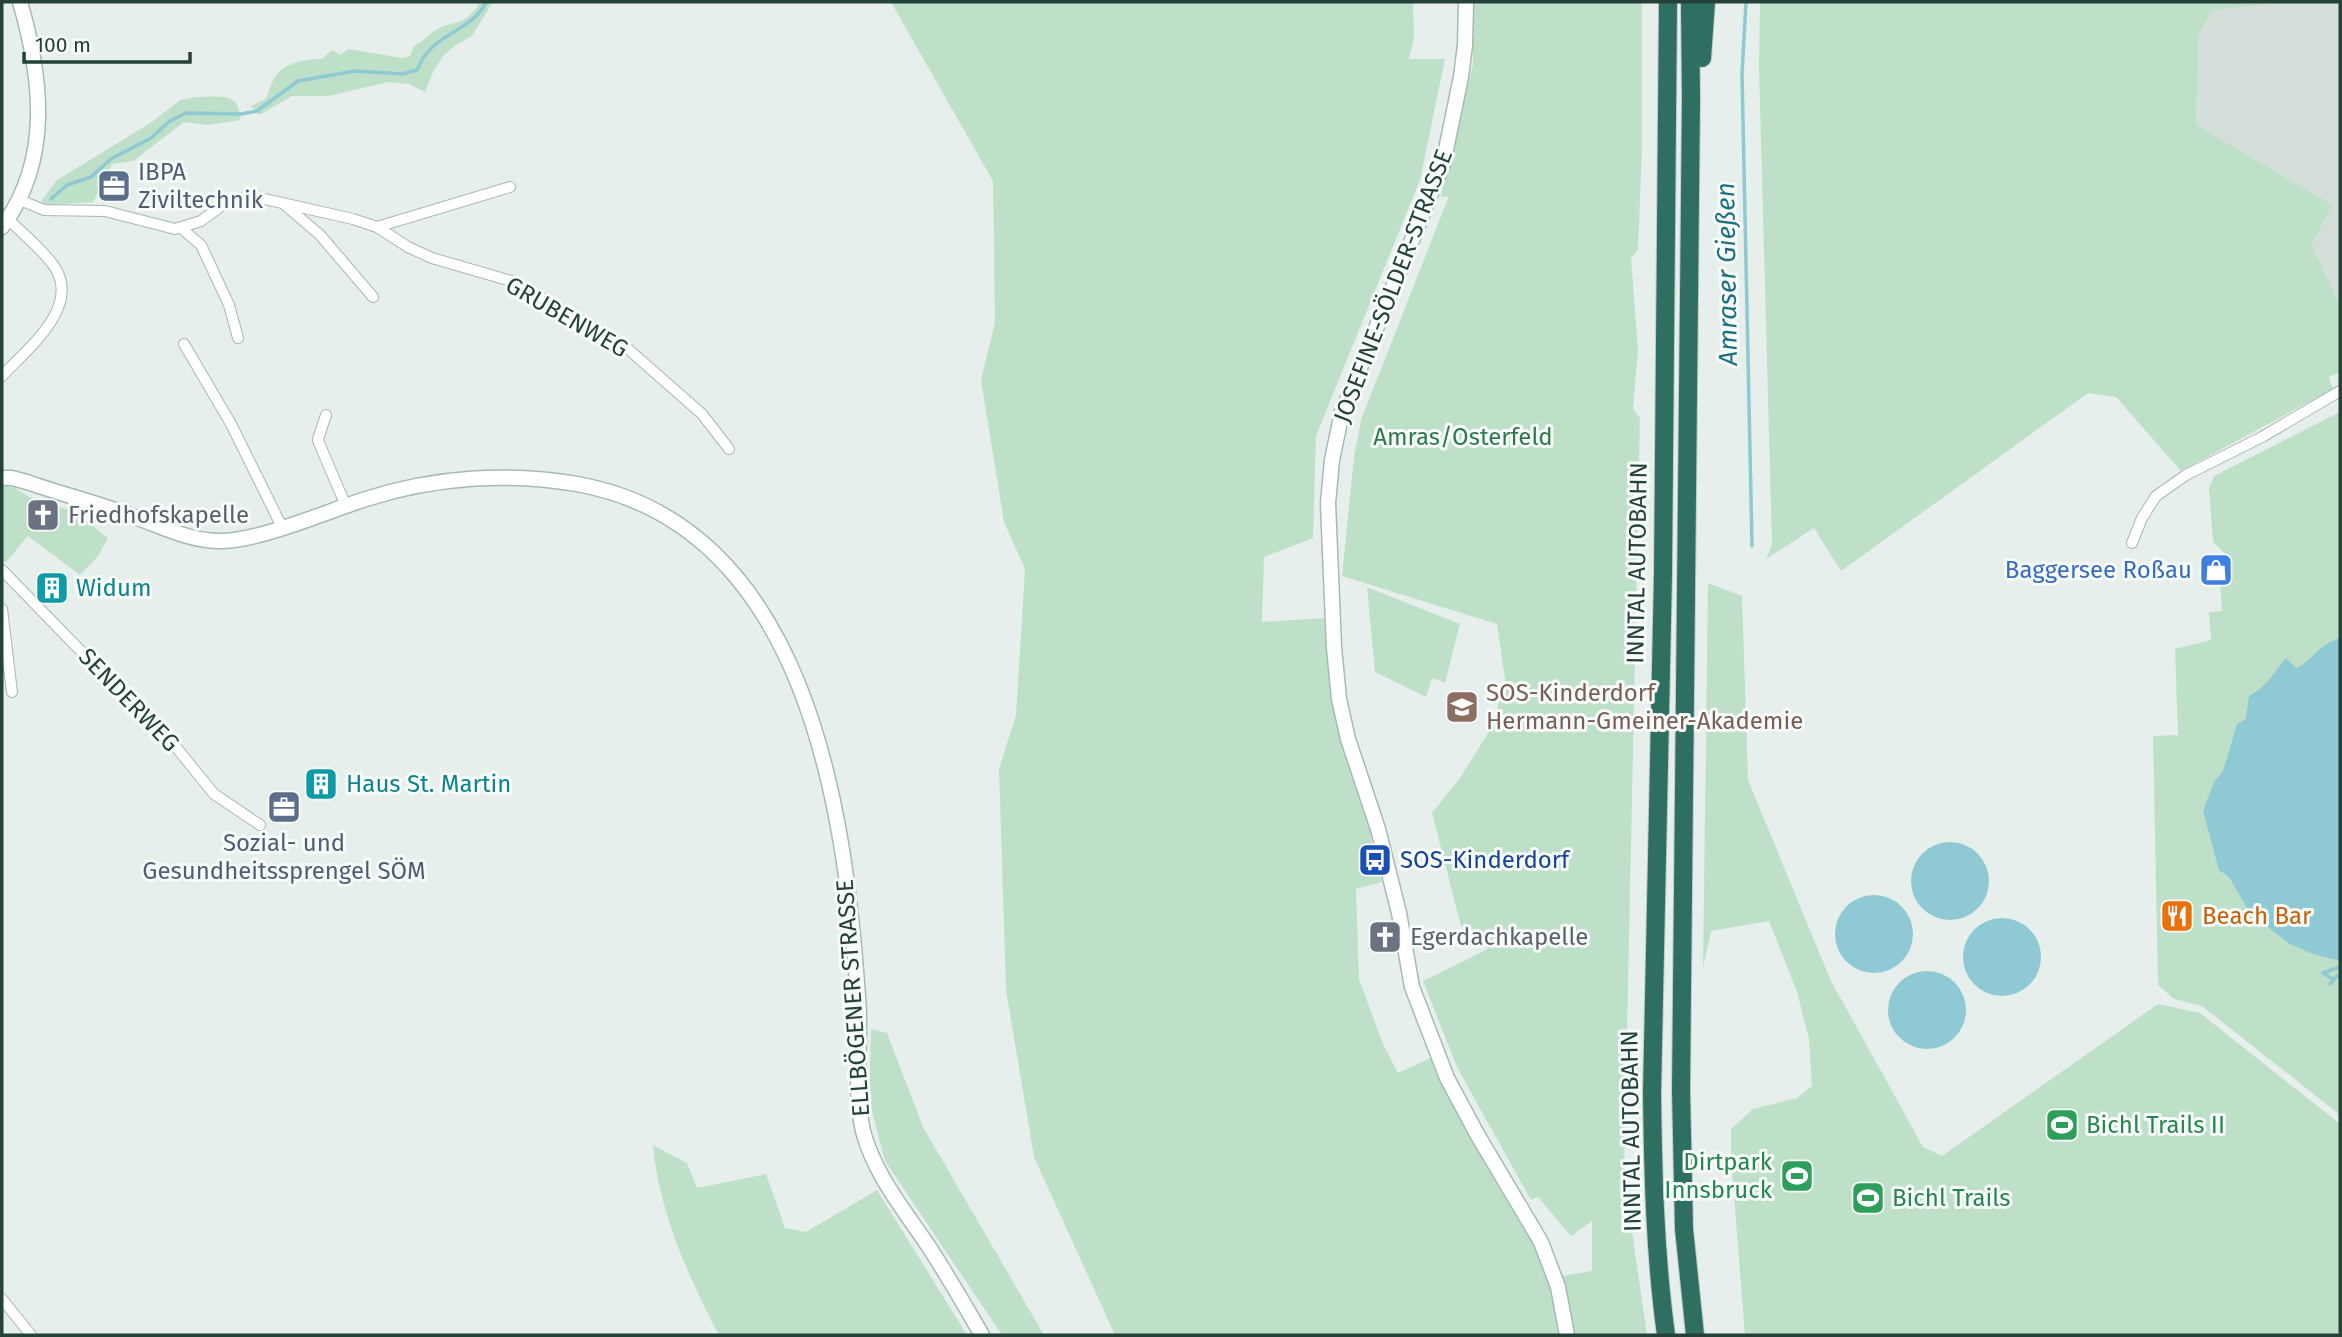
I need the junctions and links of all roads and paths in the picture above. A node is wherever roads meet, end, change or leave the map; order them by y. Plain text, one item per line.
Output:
1 (19, 2) edge
2 (1466, 2) edge
3 (1668, 2) edge
4 (1690, 2) edge
5 (1706, 2) edge
6 (1691, 98) junction
7 (510, 187) dead end
8 (20, 200) junction
9 (282, 203) junction
10 (5, 223) edge
11 (181, 228) junction
12 (377, 228) junction
13 (373, 297) dead end
14 (238, 338) dead end
15 (184, 344) dead end
16 (2, 376) edge
17 (2340, 391) edge
18 (326, 415) dead end
19 (729, 449) dead end
20 (2, 478) edge
21 (346, 506) junction
22 (282, 527) junction
23 (2132, 543) dead end
24 (2, 570) edge
25 (2, 609) edge
26 (12, 692) dead end
27 (260, 825) dead end
28 (2, 1299) edge
29 (31, 1335) edge
30 (982, 1335) edge
31 (1567, 1335) edge
32 (1666, 1335) edge
33 (1695, 1335) edge

1 - 8 main road
2 - 31 main road, JOSEFINE-SÖLDER-STRASSE
3 - 32 highway, INNTAL AUTOBAHN
4 - 6 highway, INNTAL AUTOBAHN
5 - 6 highway
6 - 33 highway, INNTAL AUTOBAHN
7 - 12 street
8 - 10 main road
8 - 11 street
9 - 11 street, GRUBENWEG
9 - 12 street, GRUBENWEG
9 - 13 street, GRUBENWEG
10 - 16 street
11 - 14 street
12 - 19 street, GRUBENWEG
15 - 22 street
17 - 23 street
18 - 21 street
20 - 22 main road, ELLBÖGENER STRASSE
21 - 22 main road, ELLBÖGENER STRASSE
21 - 30 main road, ELLBÖGENER STRASSE
24 - 27 street, SENDERWEG
25 - 26 street
28 - 29 street

